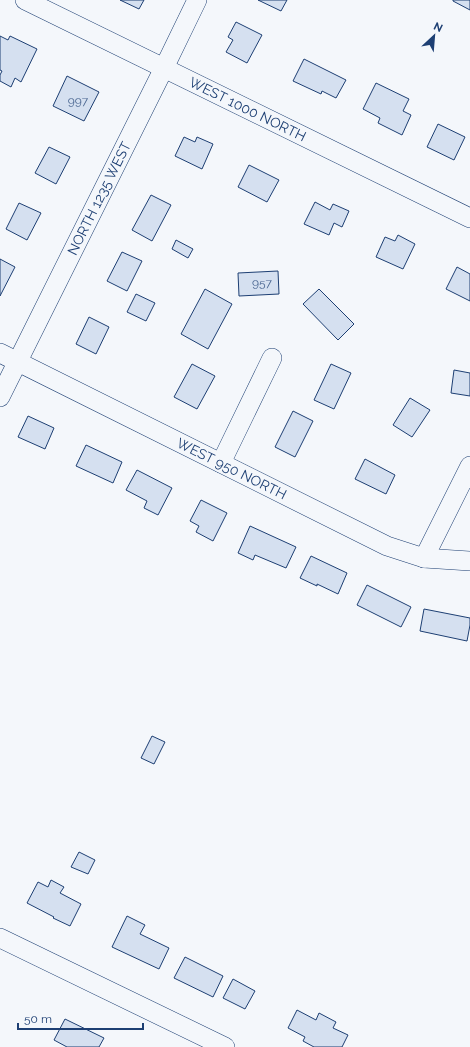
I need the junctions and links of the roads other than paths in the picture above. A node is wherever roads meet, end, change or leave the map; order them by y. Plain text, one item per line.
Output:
1 (25, 0) edge
2 (197, 0) edge
3 (164, 68) junction
4 (470, 218) edge
5 (0, 353) edge
6 (272, 358) dead end
7 (18, 362) junction
8 (0, 397) edge
9 (220, 463) junction
10 (470, 466) edge
11 (424, 558) junction
12 (470, 561) edge
13 (0, 938) edge
14 (225, 1047) edge

1 - 3 street, WEST 1000 NORTH
2 - 3 street, NORTH 1235 WEST
3 - 4 street, WEST 1000 NORTH
3 - 7 street, NORTH 1235 WEST
5 - 7 street, WEST 950 NORTH
6 - 9 street
7 - 8 street, NORTH 1235 WEST
7 - 9 street, WEST 950 NORTH
9 - 11 street, WEST 950 NORTH
10 - 11 street
11 - 12 street, WEST 950 NORTH
13 - 14 street

